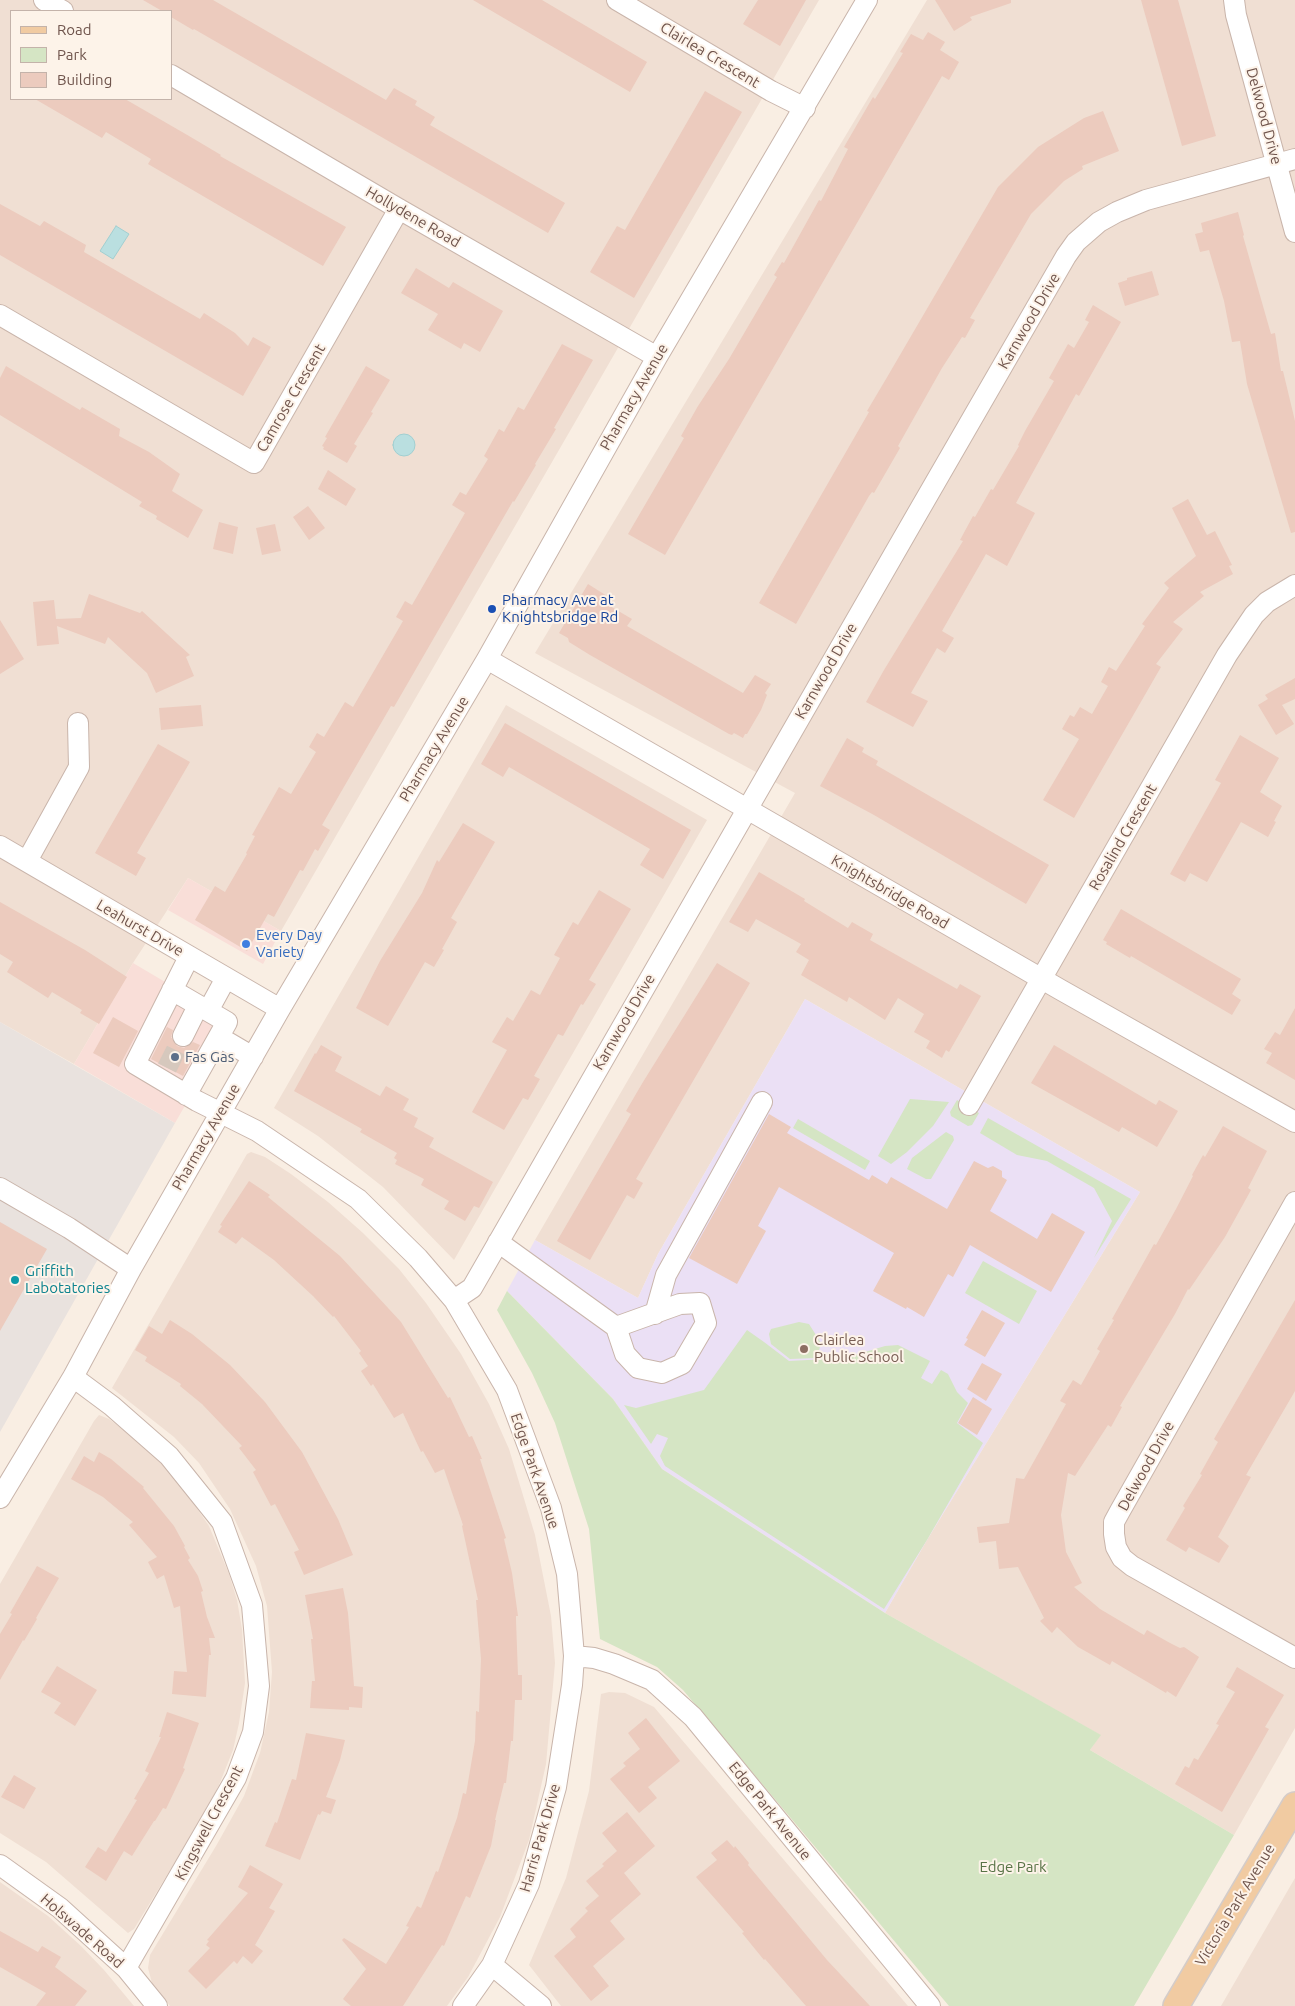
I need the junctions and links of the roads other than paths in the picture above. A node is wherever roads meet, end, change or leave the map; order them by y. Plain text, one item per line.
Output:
1 (44, 0) edge
2 (618, 0) edge
3 (867, 0) edge
4 (1234, 0) edge
5 (61, 10) edge
6 (172, 76) edge
7 (805, 108) junction
8 (1286, 162) edge
9 (399, 209) junction
10 (1295, 232) edge
11 (0, 315) edge
12 (657, 357) junction
13 (1295, 585) edge
14 (487, 659) junction
15 (78, 723) dead end
16 (747, 810) junction
17 (0, 846) edge
18 (27, 861) junction
19 (189, 957) junction
20 (226, 978) junction
21 (1041, 978) junction
22 (172, 990) junction
23 (203, 1008) junction
24 (280, 1009) junction
25 (183, 1036) tunnel mouth
26 (219, 1038) junction
27 (253, 1057) junction
28 (186, 1095) junction
29 (762, 1102) dead end
30 (969, 1105) dead end
31 (220, 1113) junction
32 (1295, 1122) edge
33 (0, 1188) edge
34 (1295, 1202) edge
35 (498, 1242) junction
36 (131, 1269) junction
37 (454, 1300) junction
38 (655, 1314) junction
39 (616, 1327) junction
40 (73, 1377) junction
41 (0, 1498) edge
42 (574, 1656) junction
43 (1295, 1658) edge
44 (1295, 1805) edge
45 (0, 1865) edge
46 (492, 1965) junction
47 (126, 1968) junction
48 (156, 2006) edge
49 (463, 2006) edge
50 (541, 2006) edge
51 (930, 2006) edge
52 (1176, 2006) edge

1 - 5 street
2 - 7 street, Clairlea Crescent
3 - 7 street, Pharmacy Avenue
4 - 8 street, Delwood Drive
6 - 9 street, Hollydene Road
7 - 12 street, Pharmacy Avenue
8 - 10 street, Delwood Drive
8 - 16 street, Karnwood Drive
9 - 11 street, Camrose Crescent
9 - 12 street, Hollydene Road
12 - 14 street, Pharmacy Avenue
13 - 21 street, Rosalind Crescent
14 - 16 street, Knightsbridge Road
14 - 24 street, Pharmacy Avenue
15 - 18 street
16 - 21 street, Knightsbridge Road
16 - 35 street, Karnwood Drive
17 - 18 street, Leahurst Drive
18 - 19 street, Leahurst Drive
19 - 20 street, Leahurst Drive
19 - 22 street
20 - 23 street
20 - 24 street, Leahurst Drive
21 - 30 street, Rosalind Crescent
21 - 32 street, Knightsbridge Road
22 - 23 street
22 - 28 street, Edge Park Avenue
23 - 25 street
23 - 26 street
24 - 27 street, Pharmacy Avenue
26 - 27 street
26 - 28 street
27 - 31 street, Pharmacy Avenue
28 - 31 street, Edge Park Avenue
29 - 38 street
31 - 36 street, Pharmacy Avenue
31 - 37 street, Edge Park Avenue
33 - 36 street
34 - 43 street, Delwood Drive
35 - 37 street, Karnwood Drive
35 - 39 street
36 - 40 street, Pharmacy Avenue
37 - 42 street, Edge Park Avenue
38 - 39 street
38 - 39 street
40 - 41 street, Pharmacy Avenue
40 - 47 street, Kingswell Crescent
42 - 46 street, Harris Park Drive
42 - 51 street, Edge Park Avenue
44 - 52 main road, Victoria Park Avenue
45 - 47 street, Holswade Road
46 - 49 street, Harris Park Drive
46 - 50 street
47 - 48 street, Holswade Road

